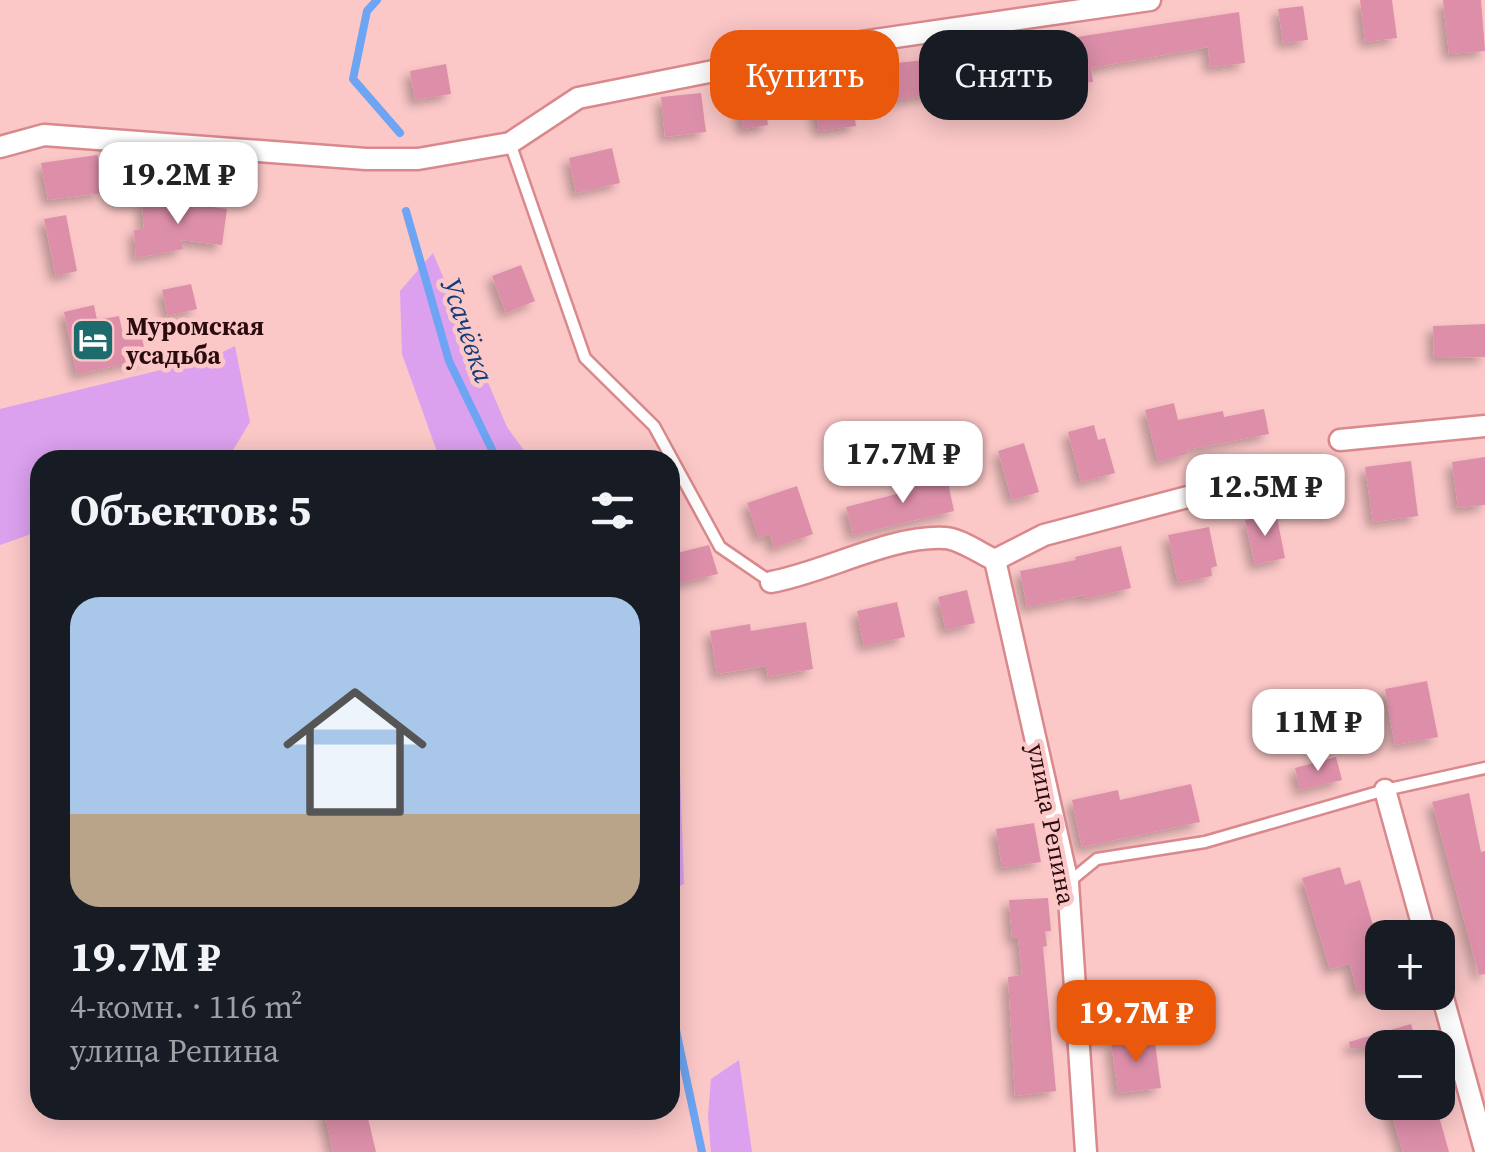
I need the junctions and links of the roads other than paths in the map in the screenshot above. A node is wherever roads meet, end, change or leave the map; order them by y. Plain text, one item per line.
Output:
1 (1150, 0) edge
2 (510, 143) junction
3 (0, 146) edge
4 (1485, 426) edge
5 (1340, 440) dead end
6 (667, 450) edge
7 (680, 474) edge
8 (1263, 476) dead end
9 (996, 560) junction
10 (771, 582) joint
11 (1485, 768) edge
12 (1385, 790) junction
13 (1068, 882) junction
14 (1421, 920) edge
15 (1446, 1010) edge
16 (1485, 1150) edge
17 (1086, 1152) edge

1 - 2 street
2 - 3 street
2 - 6 lane
4 - 5 street
7 - 10 lane
8 - 9 street
9 - 10 street
9 - 13 street, улица Репина
11 - 12 lane
12 - 13 lane
12 - 14 street
13 - 17 street, улица Репина
15 - 16 street

